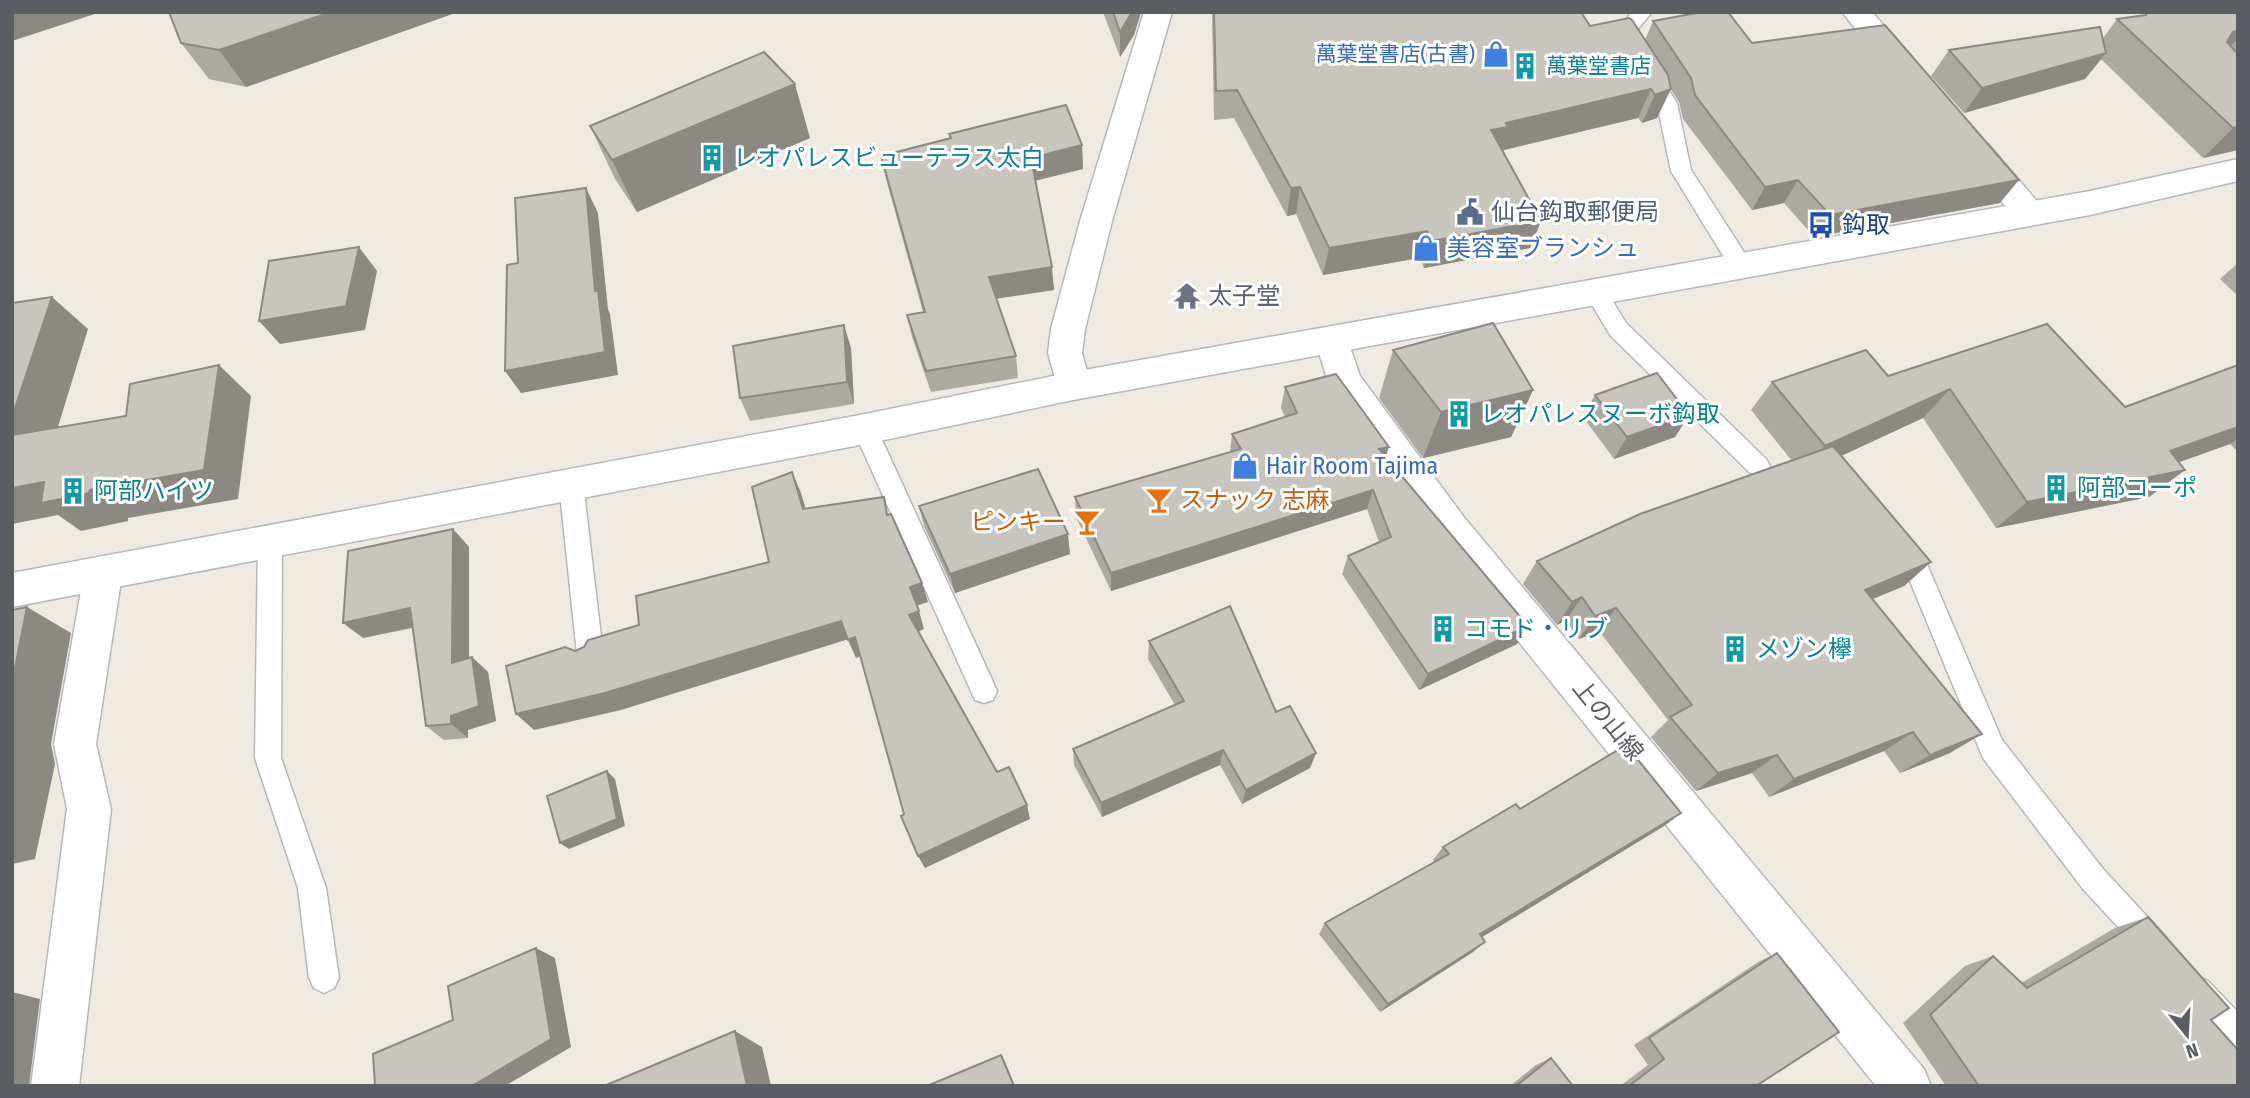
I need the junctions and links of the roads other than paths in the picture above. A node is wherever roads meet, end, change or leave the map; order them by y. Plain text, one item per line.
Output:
1 (1158, 12) edge
2 (1643, 12) edge
3 (1856, 12) edge
4 (1926, 93) edge
5 (1961, 133) edge
6 (2238, 170) edge
7 (2030, 214) junction
8 (1741, 266) junction
9 (1596, 293) junction
10 (1332, 340) junction
11 (1073, 386) junction
12 (866, 429) junction
13 (1758, 466) dead end
14 (571, 483) junction
15 (270, 541) junction
16 (1917, 569) edge
17 (103, 574) junction
18 (12, 590) edge
19 (590, 654) edge
20 (984, 691) dead end
21 (324, 978) dead end
22 (2238, 1034) edge
23 (55, 1086) edge
24 (1907, 1086) edge

1 - 11 street
2 - 8 lane
3 - 4 street
5 - 7 street
6 - 7 street
7 - 8 street
8 - 9 street
9 - 10 street
9 - 13 lane
10 - 11 street
10 - 24 street, 上の山線
11 - 12 street
12 - 14 street
12 - 20 lane
14 - 15 street
14 - 19 lane
15 - 17 street
15 - 21 lane
16 - 22 lane
17 - 18 street
17 - 23 street

